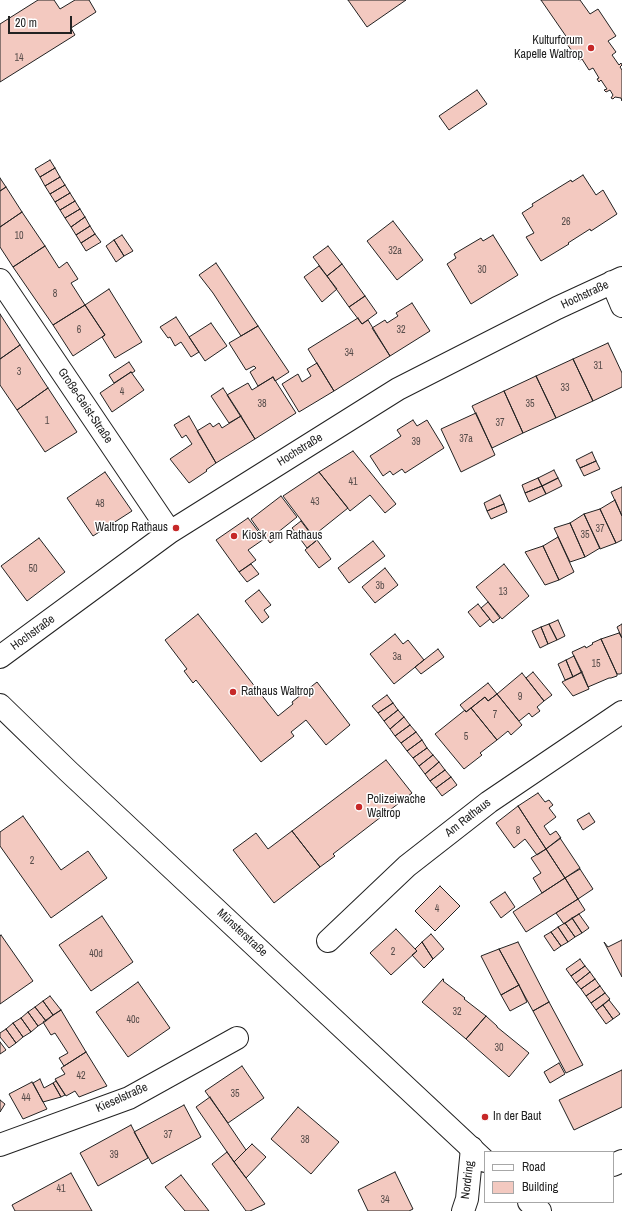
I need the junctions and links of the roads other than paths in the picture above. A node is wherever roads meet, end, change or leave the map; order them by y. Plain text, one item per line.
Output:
1 (0, 280) edge
2 (617, 280) edge
3 (622, 306) edge
4 (170, 532) junction
5 (0, 657) edge
6 (0, 705) edge
7 (622, 712) edge
8 (328, 941) dead end
9 (237, 1038) dead end
10 (0, 1145) edge
11 (478, 1155) edge
12 (463, 1211) edge

1 - 4 street, Große-Geist-Straße
2 - 3 street
2 - 4 street, Hochstraße
4 - 5 street, Hochstraße
6 - 11 street, Münsterstraße
7 - 8 street, Am Rathaus
9 - 10 street, Kieselstraße
11 - 12 street, Nordring

